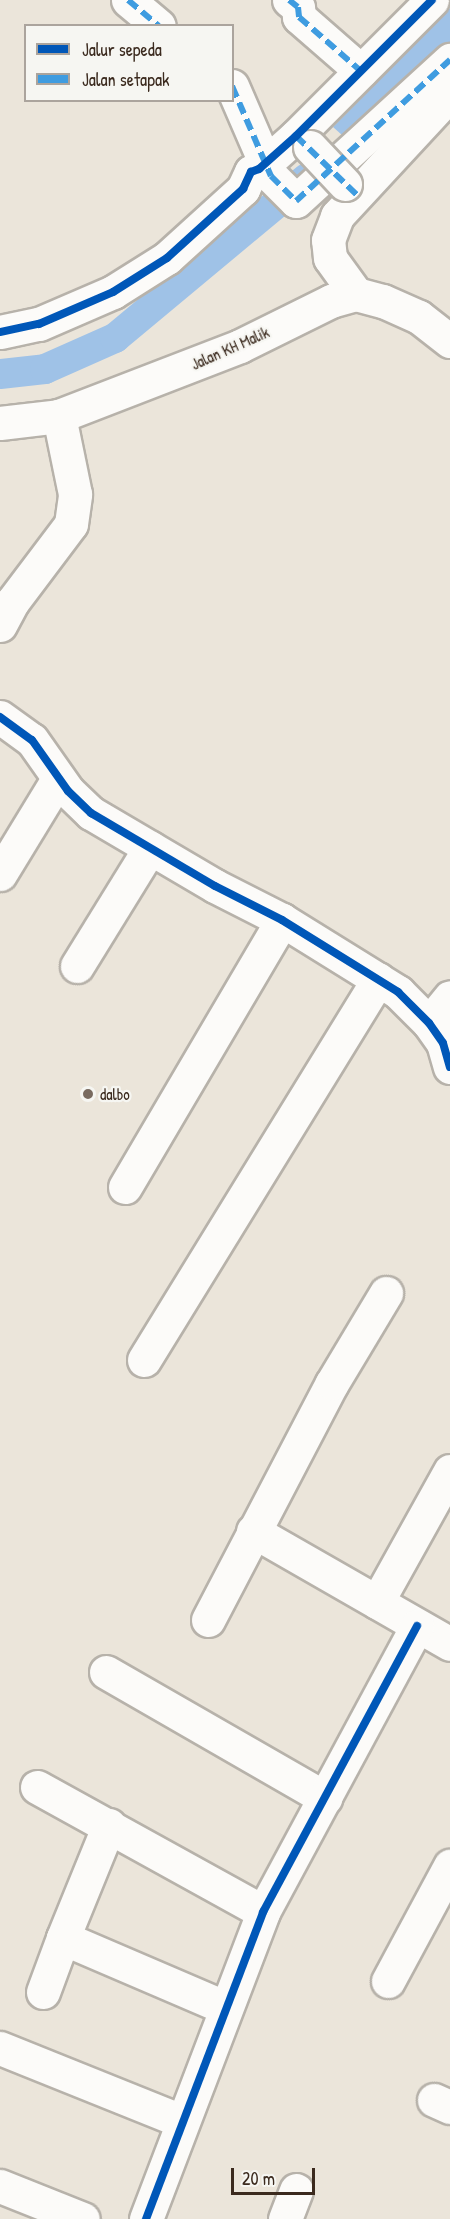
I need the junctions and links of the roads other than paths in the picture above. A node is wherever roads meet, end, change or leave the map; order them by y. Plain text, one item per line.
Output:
1 (128, 0) edge
2 (289, 0) edge
3 (432, 0) edge
4 (157, 24) edge
5 (450, 60) edge
6 (361, 71) junction
7 (234, 91) edge
8 (450, 94) edge
9 (303, 142) junction
10 (351, 189) junction
11 (356, 294) junction
12 (0, 332) edge
13 (450, 341) edge
14 (59, 416) junction
15 (0, 423) edge
16 (4, 606) edge
17 (0, 717) edge
18 (58, 779) junction
19 (150, 849) junction
20 (0, 874) edge
21 (282, 920) junction
22 (77, 966) dead end
23 (378, 979) junction
24 (450, 997) edge
25 (429, 1023) junction
26 (450, 1066) edge
27 (125, 1187) dead end
28 (386, 1293) dead end
29 (144, 1360) dead end
30 (450, 1471) edge
31 (253, 1531) junction
32 (377, 1602) junction
33 (208, 1620) dead end
34 (417, 1626) junction
35 (450, 1644) edge
36 (106, 1672) dead end
37 (38, 1787) dead end
38 (325, 1798) junction
39 (110, 1826) junction
40 (450, 1866) edge
41 (263, 1912) junction
42 (63, 1938) junction
43 (388, 1981) dead end
44 (43, 1992) dead end
45 (226, 2008) junction
46 (0, 2048) edge
47 (182, 2121) junction
48 (0, 2186) edge
49 (47, 2212) edge
50 (83, 2219) edge
51 (146, 2219) edge

1 - 4 street
2 - 6 street
3 - 6 street
5 - 7 street
6 - 9 street
8 - 10 street
9 - 10 street, bridge
9 - 12 street
10 - 11 street
11 - 13 street
11 - 14 street, Jalan KH Malik
14 - 15 street, Jalan KH Malik
14 - 16 street
17 - 18 street
18 - 19 street
18 - 20 street
19 - 21 street
19 - 22 street
21 - 23 street
21 - 27 street
23 - 25 street
23 - 29 street
24 - 25 street
25 - 26 street
28 - 31 street
30 - 32 street
31 - 32 street
31 - 33 street
32 - 34 street
34 - 35 street
34 - 38 street
36 - 38 street
37 - 39 street
38 - 41 street
39 - 41 street
39 - 42 street
40 - 43 street
41 - 45 street
42 - 44 street
42 - 45 street
45 - 47 street
46 - 47 street
47 - 51 street
48 - 49 street
49 - 50 street

